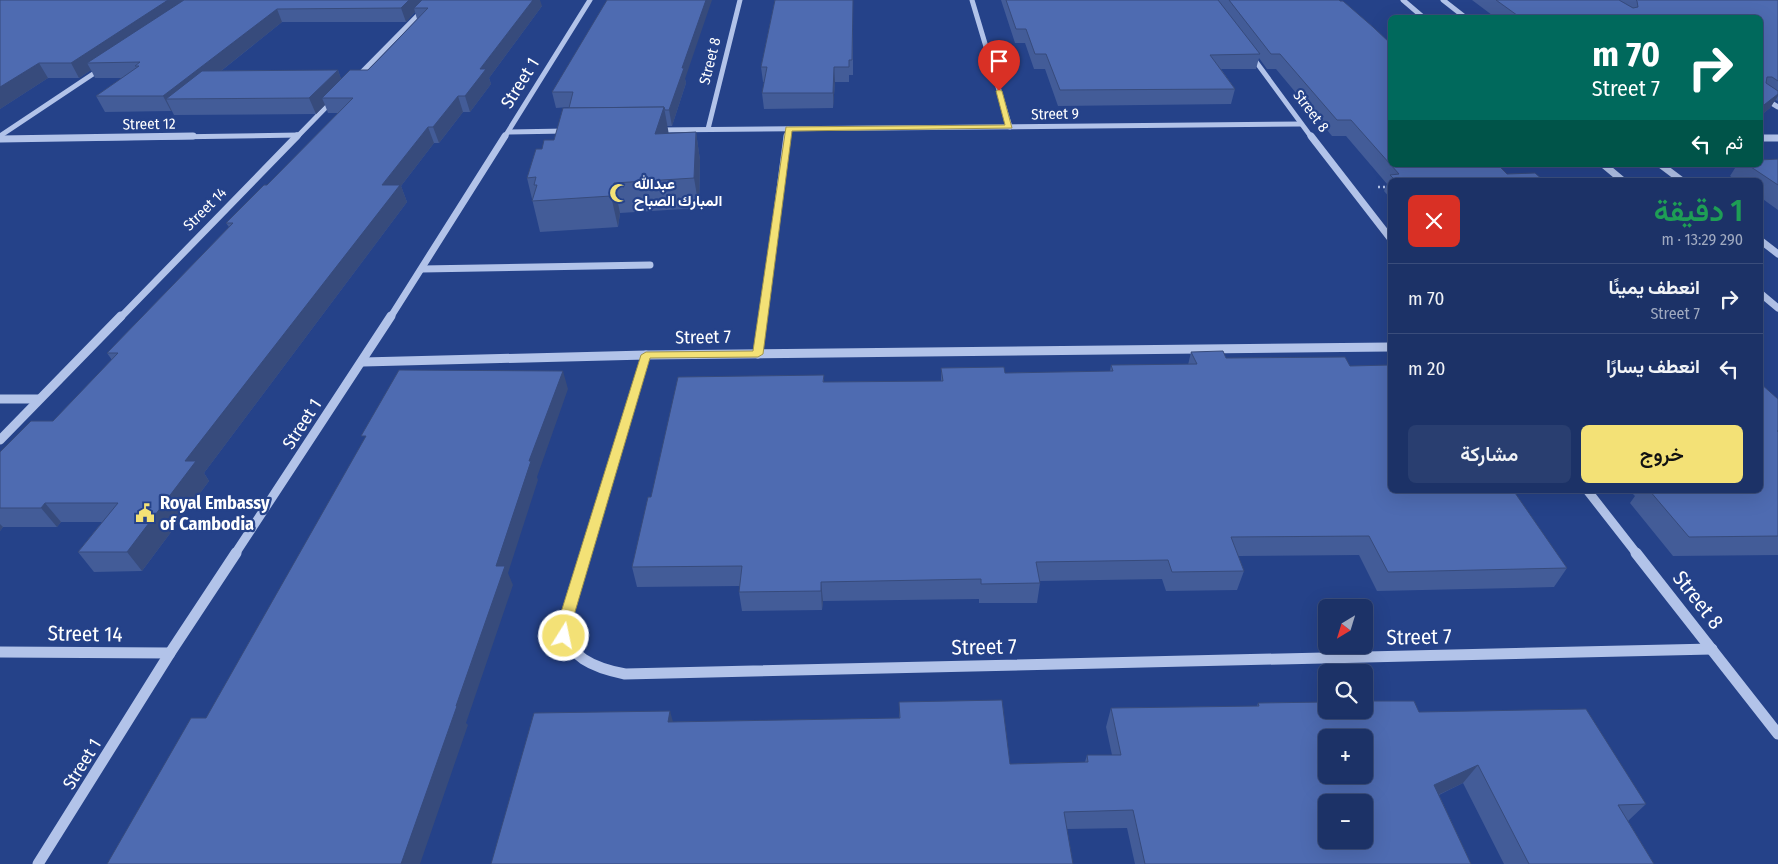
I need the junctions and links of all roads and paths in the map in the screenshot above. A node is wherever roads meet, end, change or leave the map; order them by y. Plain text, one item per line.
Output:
1 (433, 0) edge
2 (590, 0) edge
3 (740, 0) edge
4 (972, 0) edge
5 (1402, 0) edge
6 (1443, 0) edge
7 (1420, 15) edge
8 (1462, 15) edge
9 (1245, 46) edge
10 (106, 65) edge
11 (353, 81) edge
12 (339, 94) edge
13 (1763, 98) edge
14 (1778, 107) edge
15 (1301, 124) junction
16 (1010, 127) junction
17 (788, 129) junction
18 (648, 130) edge
19 (708, 130) junction
20 (569, 131) edge
21 (509, 132) junction
22 (299, 135) junction
23 (0, 137) edge
24 (1763, 138) edge
25 (1778, 138) edge
26 (1606, 167) edge
27 (1664, 167) edge
28 (1620, 178) edge
29 (1678, 178) edge
30 (1388, 235) edge
31 (1763, 242) edge
32 (1778, 254) edge
33 (650, 264) dead end
34 (422, 269) junction
35 (1763, 296) edge
36 (1778, 308) edge
37 (1388, 347) edge
38 (758, 354) junction
39 (646, 355) junction
40 (363, 362) junction
41 (0, 399) edge
42 (38, 399) junction
43 (0, 440) edge
44 (1589, 493) edge
45 (1712, 649) junction
46 (0, 652) edge
47 (170, 653) junction
48 (1778, 734) edge
49 (38, 864) edge

1 - 11 street
2 - 21 street, Street 1
3 - 19 street, Street 8
4 - 16 street
5 - 7 street
6 - 8 street
9 - 15 street, Street 8
10 - 23 street, Street 12
12 - 22 street, Street 14
13 - 14 street
15 - 16 street, Street 9
15 - 30 street, Street 8
16 - 17 street, Street 9
17 - 19 street, Street 9
17 - 38 street
18 - 19 street, Street 9
20 - 21 street
21 - 34 street, Street 1
22 - 23 street, Street 12
22 - 42 street, Street 14
24 - 25 street
26 - 28 street
27 - 29 street
31 - 32 street
33 - 34 street
34 - 40 street, Street 1
35 - 36 street
37 - 38 street, Street 7
38 - 39 street, Street 7
39 - 40 street, Street 7
39 - 45 street, Street 7
40 - 47 street, Street 1
41 - 42 street
42 - 43 street, Street 14
44 - 45 street, Street 8
45 - 48 street, Street 8
46 - 47 street, Street 14
47 - 49 street, Street 1

